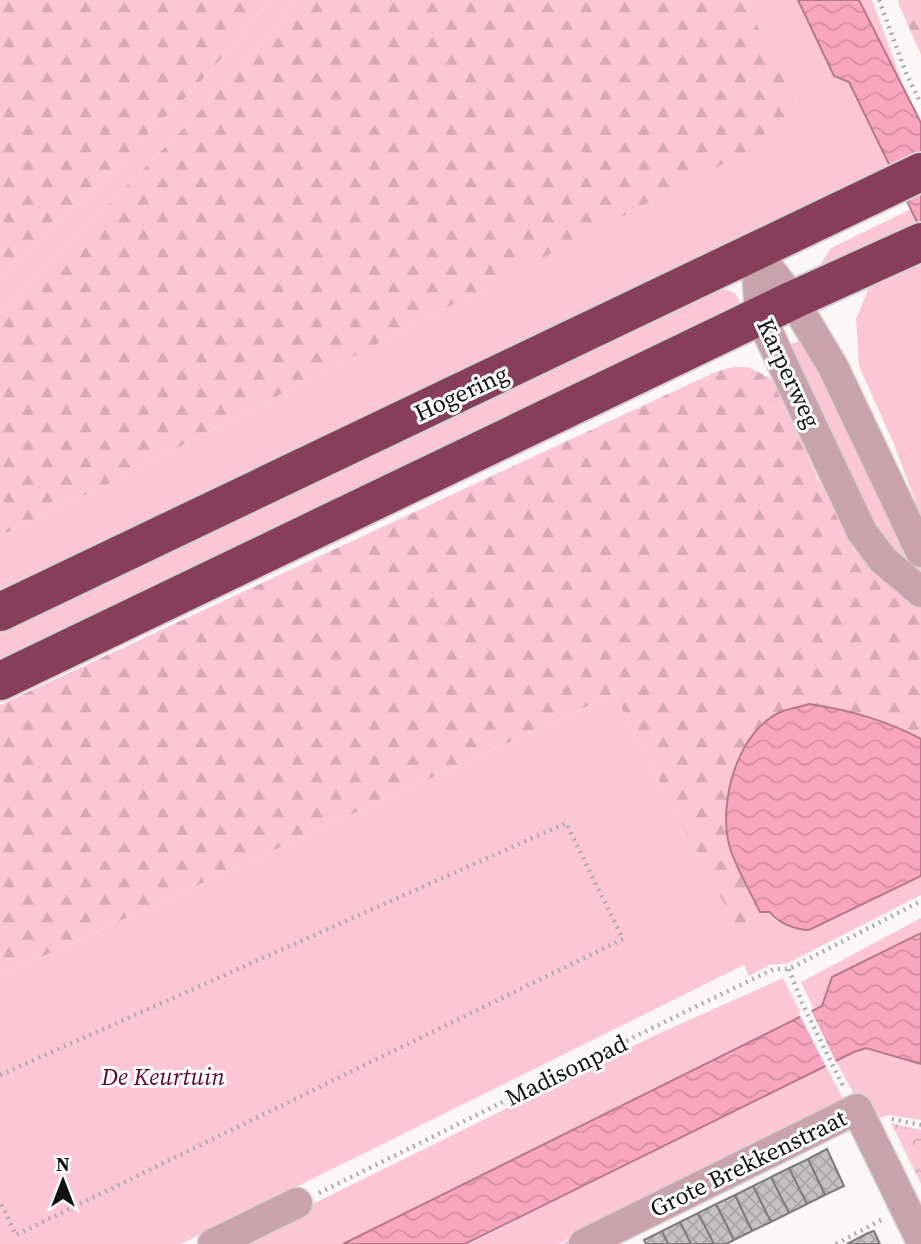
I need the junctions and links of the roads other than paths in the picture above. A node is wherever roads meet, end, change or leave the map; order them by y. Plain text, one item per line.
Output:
1 (921, 172) edge
2 (907, 249) edge
3 (756, 253) junction
4 (793, 300) junction
5 (760, 317) junction
6 (921, 552) edge
7 (921, 592) edge
8 (0, 612) edge
9 (0, 681) edge
10 (297, 1203) road end
11 (921, 1240) edge
12 (213, 1244) edge
13 (584, 1244) edge

1 - 3 highway, Hogering
2 - 4 highway
3 - 4 street, Karperweg
3 - 5 street, Karperweg
3 - 8 highway, Hogering
4 - 5 highway
4 - 6 street, Karperweg
5 - 7 street, Karperweg
5 - 9 highway
10 - 12 street
11 - 13 street, Grote Brekkenstraat

